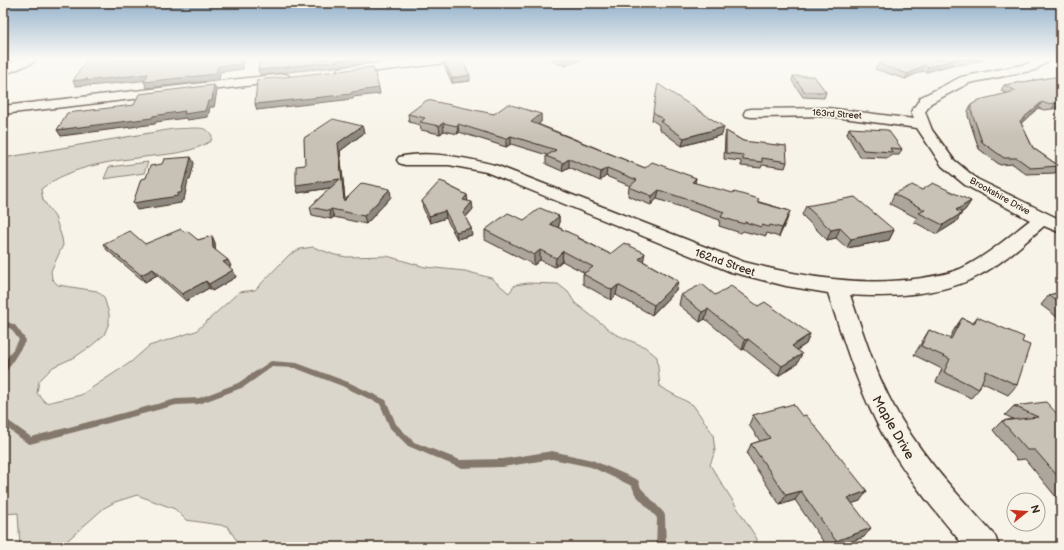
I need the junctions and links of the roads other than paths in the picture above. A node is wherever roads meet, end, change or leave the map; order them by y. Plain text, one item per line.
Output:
1 (221, 85) edge
2 (955, 85) edge
3 (3, 110) edge
4 (751, 113) dead end
5 (923, 125) junction
6 (405, 160) dead end
7 (1042, 219) junction
8 (1061, 227) edge
9 (836, 288) junction
10 (984, 547) edge

1 - 3 street
2 - 5 street, Brookshire Drive
4 - 5 street, 163rd Street
5 - 7 street, Brookshire Drive
6 - 9 street, 162nd Street
7 - 8 street, Brookshire Drive
7 - 9 street, 162nd Street
9 - 10 street, Maple Drive

